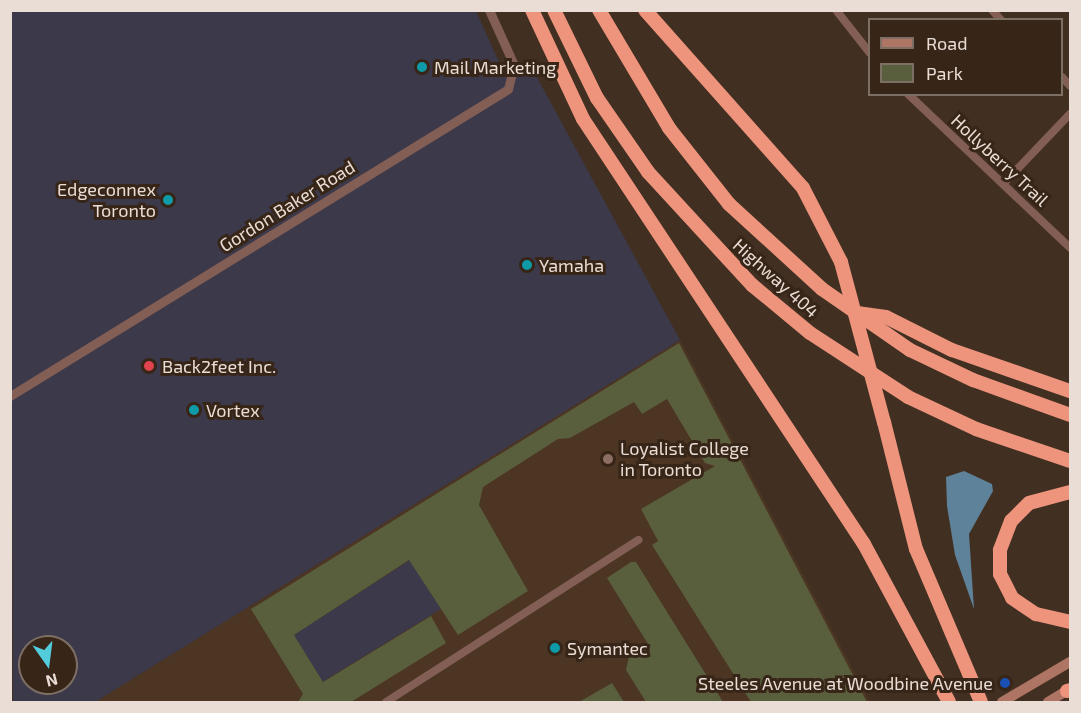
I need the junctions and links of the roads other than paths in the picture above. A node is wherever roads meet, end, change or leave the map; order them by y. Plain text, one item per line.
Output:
1 (489, 10) edge
2 (532, 10) edge
3 (555, 10) edge
4 (599, 10) edge
5 (645, 10) edge
6 (836, 10) edge
7 (868, 50) edge
8 (910, 96) edge
9 (1071, 114) edge
10 (1004, 183) junction
11 (1071, 248) edge
12 (855, 312) junction
13 (1071, 391) edge
14 (10, 396) edge
15 (1071, 415) edge
16 (1071, 461) edge
17 (1071, 492) edge
18 (638, 540) dead end
19 (1071, 622) edge
20 (1071, 662) edge
21 (1070, 690) edge
22 (386, 702) edge
23 (949, 702) edge
24 (981, 702) edge
25 (1002, 702) edge
26 (1048, 702) edge

1 - 14 street, Gordon Baker Road
2 - 23 highway
3 - 16 highway, Highway 404
4 - 12 highway, Highway 404
5 - 24 highway, bridge
6 - 7 street
8 - 10 street, Hollyberry Trail
9 - 10 street
10 - 11 street, Hollyberry Trail
12 - 13 highway
12 - 15 highway, Highway 404
17 - 19 highway
18 - 22 street
20 - 25 main road
21 - 26 main road

